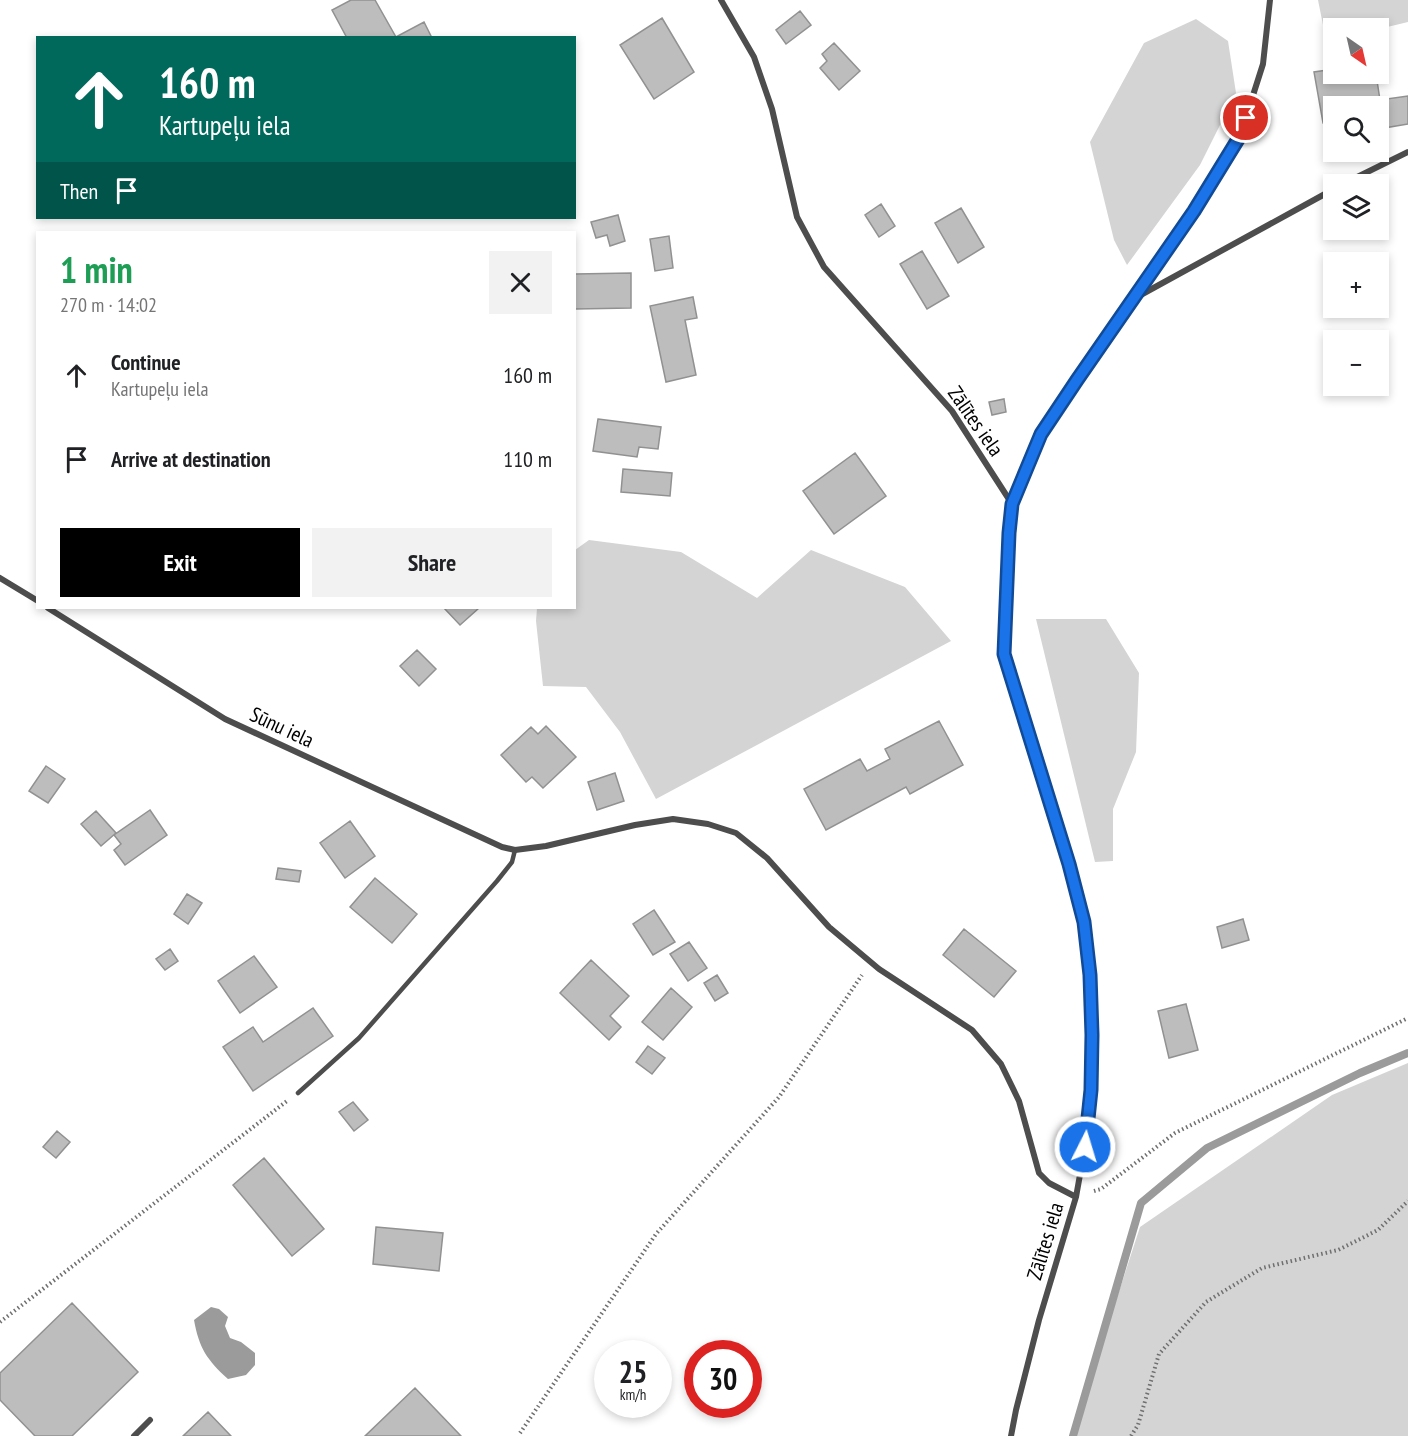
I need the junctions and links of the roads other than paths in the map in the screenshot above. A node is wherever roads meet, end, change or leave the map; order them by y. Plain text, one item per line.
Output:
1 (721, 0) edge
2 (1270, 0) edge
3 (1408, 152) edge
4 (1363, 174) edge
5 (1323, 195) edge
6 (1134, 299) junction
7 (1012, 504) junction
8 (0, 578) edge
9 (36, 600) edge
10 (50, 609) edge
11 (515, 850) junction
12 (298, 1093) road end
13 (1076, 1197) junction
14 (150, 1420) dead end
15 (134, 1436) edge
16 (1011, 1436) edge

1 - 7 street, Zālītes iela
2 - 6 street
3 - 4 street
5 - 6 street
6 - 7 street
7 - 13 street, Zālītes iela
8 - 9 street
10 - 11 street, Sūnu iela
11 - 12 lane
11 - 13 street
13 - 16 street, Zālītes iela
14 - 15 street

